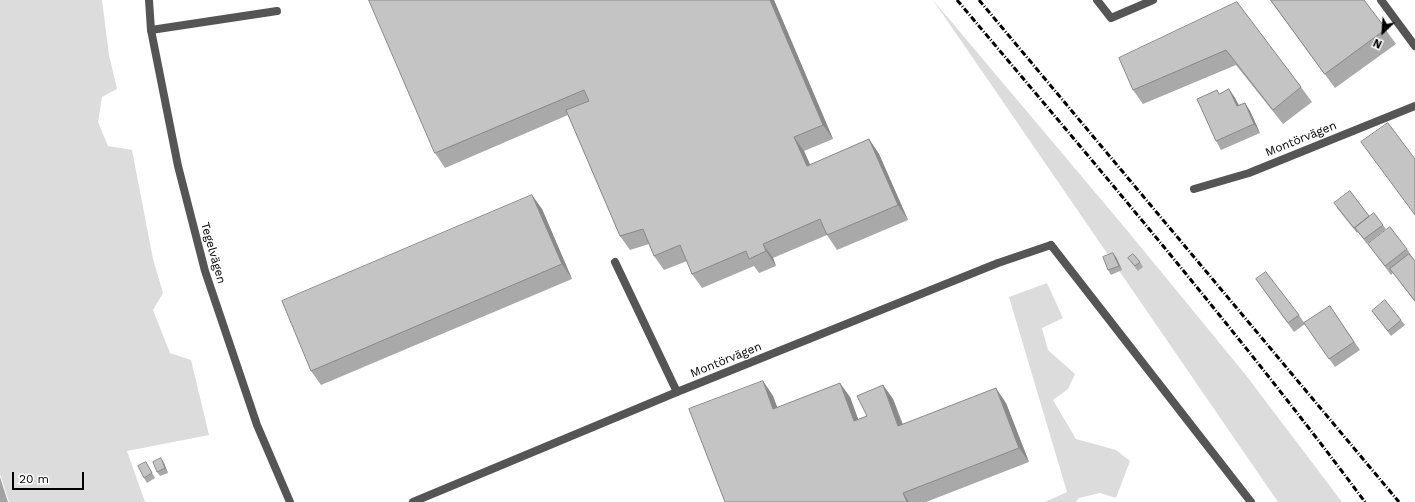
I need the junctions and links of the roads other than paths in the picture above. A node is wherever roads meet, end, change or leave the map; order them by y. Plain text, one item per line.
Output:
1 (148, 0) edge
2 (1097, 0) edge
3 (1153, 0) edge
4 (1381, 0) edge
5 (277, 11) dead end
6 (151, 30) junction
7 (1415, 46) edge
8 (1415, 106) edge
9 (1194, 189) dead end
10 (615, 262) dead end
11 (677, 392) junction
12 (290, 502) edge
13 (413, 502) edge
14 (1251, 502) edge

1 - 6 street, Tegelvägen
2 - 3 street
4 - 7 street
5 - 6 street
6 - 12 street, Tegelvägen
8 - 9 street, Montörvägen
10 - 11 street
11 - 13 street, Montörvägen
11 - 14 street, Montörvägen

